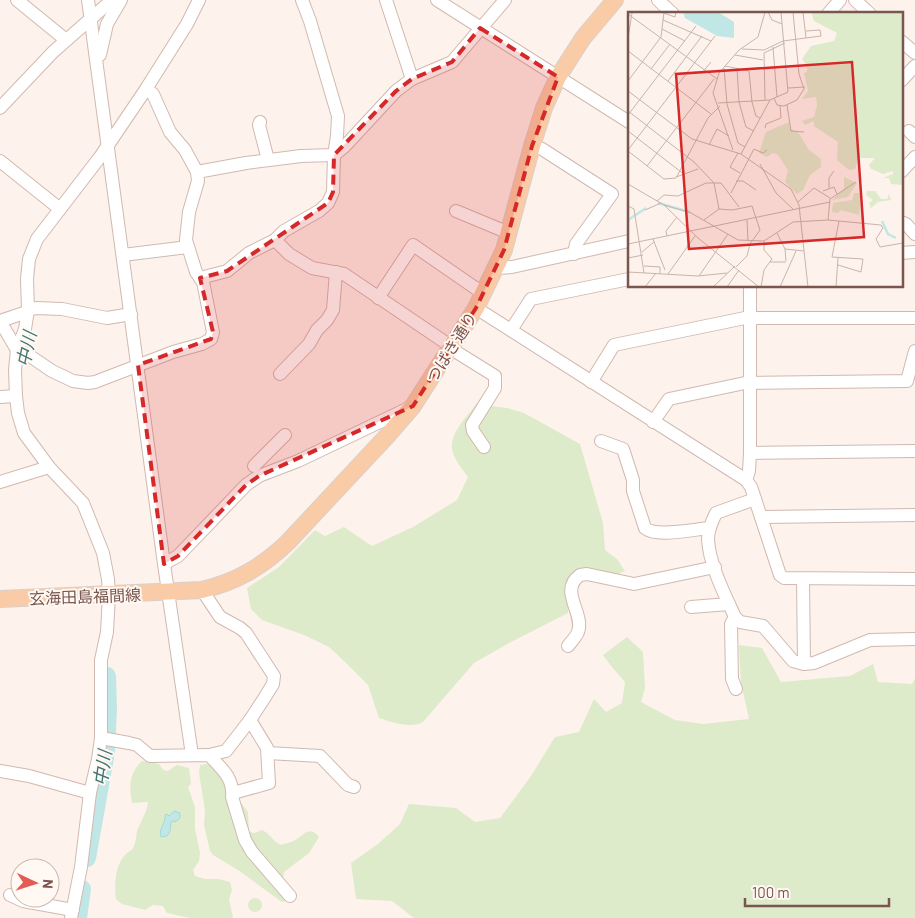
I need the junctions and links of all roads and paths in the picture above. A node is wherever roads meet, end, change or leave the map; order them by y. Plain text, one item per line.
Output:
1 (17, 0) edge
2 (88, 0) edge
3 (112, 0) edge
4 (121, 0) edge
5 (199, 0) edge
6 (302, 0) edge
7 (437, 0) edge
8 (505, 0) edge
9 (615, 0) edge
10 (658, 0) edge
11 (840, 0) edge
12 (855, 0) edge
13 (389, 2) edge
14 (671, 12) edge
15 (830, 12) edge
16 (868, 12) edge
17 (90, 18) junction
18 (480, 28) junction
19 (66, 40) junction
20 (902, 42) edge
21 (915, 53) edge
22 (915, 66) edge
23 (97, 70) junction
24 (558, 77) junction
25 (412, 79) junction
26 (902, 80) edge
27 (149, 91) junction
28 (0, 108) edge
29 (628, 121) edge
30 (260, 122) dead end
31 (108, 145) junction
32 (532, 146) junction
33 (334, 155) junction
34 (915, 157) edge
35 (268, 160) junction
36 (0, 161) edge
37 (902, 171) edge
38 (198, 172) junction
39 (60, 209) junction
40 (456, 211) dead end
41 (902, 222) edge
42 (509, 233) junction
43 (915, 234) edge
44 (274, 240) junction
45 (628, 241) edge
46 (188, 247) junction
47 (915, 252) edge
48 (902, 253) edge
49 (574, 254) junction
50 (123, 256) junction
51 (497, 268) junction
52 (336, 272) junction
53 (200, 278) junction
54 (628, 278) edge
55 (750, 288) edge
56 (378, 298) junction
57 (480, 301) junction
58 (28, 310) junction
59 (131, 314) junction
60 (751, 318) junction
61 (915, 318) edge
62 (0, 321) edge
63 (511, 330) junction
64 (452, 347) junction
65 (17, 350) junction
66 (915, 351) edge
67 (138, 365) junction
68 (280, 374) dead end
69 (591, 382) junction
70 (752, 382) junction
71 (16, 396) junction
72 (0, 397) edge
73 (413, 406) junction
74 (654, 422) junction
75 (285, 435) dead end
76 (601, 441) dead end
77 (484, 446) dead end
78 (915, 451) edge
79 (750, 453) junction
80 (49, 467) junction
81 (257, 471) junction
82 (746, 480) junction
83 (0, 482) edge
84 (755, 498) junction
85 (915, 515) edge
86 (761, 517) junction
87 (710, 528) junction
88 (164, 564) junction
89 (714, 567) junction
90 (915, 579) edge
91 (803, 580) junction
92 (202, 590) junction
93 (169, 592) junction
94 (109, 595) junction
95 (0, 599) edge
96 (729, 604) junction
97 (691, 607) dead end
98 (735, 617) junction
99 (915, 639) edge
100 (568, 646) dead end
101 (804, 664) junction
102 (736, 689) dead end
103 (250, 720) junction
104 (101, 738) junction
105 (268, 753) junction
106 (192, 755) junction
107 (209, 755) junction
108 (0, 771) edge
109 (354, 787) dead end
110 (90, 793) junction
111 (233, 794) junction
112 (290, 896) dead end
113 (49, 908) edge
114 (72, 914) edge

1 - 19 street
2 - 17 street
3 - 17 street
4 - 23 street
5 - 27 street
6 - 33 street
7 - 18 street
8 - 18 street
9 - 24 main road, つばき通り
10 - 14 street
11 - 15 street
12 - 16 street
13 - 25 street
17 - 19 street
17 - 23 street
18 - 24 street
18 - 25 street
19 - 28 street
20 - 21 street
22 - 26 street
23 - 31 street
24 - 29 street
24 - 32 main road, つばき通り
25 - 33 street
27 - 31 street
27 - 38 street
30 - 35 street
31 - 39 street
31 - 50 street
32 - 42 main road, つばき通り
32 - 49 street
33 - 35 street
33 - 44 street
34 - 37 street
35 - 38 street
36 - 39 street
38 - 46 street
39 - 58 street
40 - 42 street
41 - 43 street
42 - 51 main road, つばき通り
44 - 52 street
44 - 53 street
45 - 49 street
46 - 50 street
46 - 53 street
47 - 48 street
49 - 51 street
50 - 59 street
51 - 57 main road, つばき通り
52 - 56 street
52 - 68 street
53 - 67 street
54 - 63 street
55 - 60 street
56 - 57 street
56 - 64 street
57 - 63 street
57 - 64 main road, つばき通り
58 - 59 street
58 - 62 street
58 - 65 street
59 - 67 street
60 - 61 street
60 - 69 street
60 - 70 street
62 - 65 street
63 - 69 street
64 - 73 main road, つばき通り
64 - 77 street
65 - 67 street
65 - 71 street
66 - 70 street
67 - 88 street
69 - 74 street
70 - 74 street
70 - 79 street
71 - 72 street
71 - 80 street
73 - 81 street
73 - 92 main road, つばき通り
74 - 82 street
75 - 81 street
76 - 87 street
78 - 79 street
79 - 82 street
80 - 83 street
80 - 94 street
81 - 88 street
82 - 84 street
84 - 86 street
84 - 87 street
85 - 86 street
86 - 91 street
87 - 89 street
88 - 93 street
89 - 96 street
89 - 100 street
90 - 91 street
91 - 101 street
92 - 93 main road, つばき通り
92 - 103 street
93 - 94 main road, 玄海田島福間線
93 - 106 street
94 - 95 main road, 玄海田島福間線
94 - 104 street
96 - 97 street
96 - 98 street
98 - 101 street
98 - 102 street
99 - 101 street
103 - 105 street
103 - 107 street
104 - 106 street
104 - 110 street
105 - 109 street
105 - 111 street
106 - 107 street
107 - 111 street
108 - 110 street
110 - 114 street
111 - 112 street
113 - 114 street

